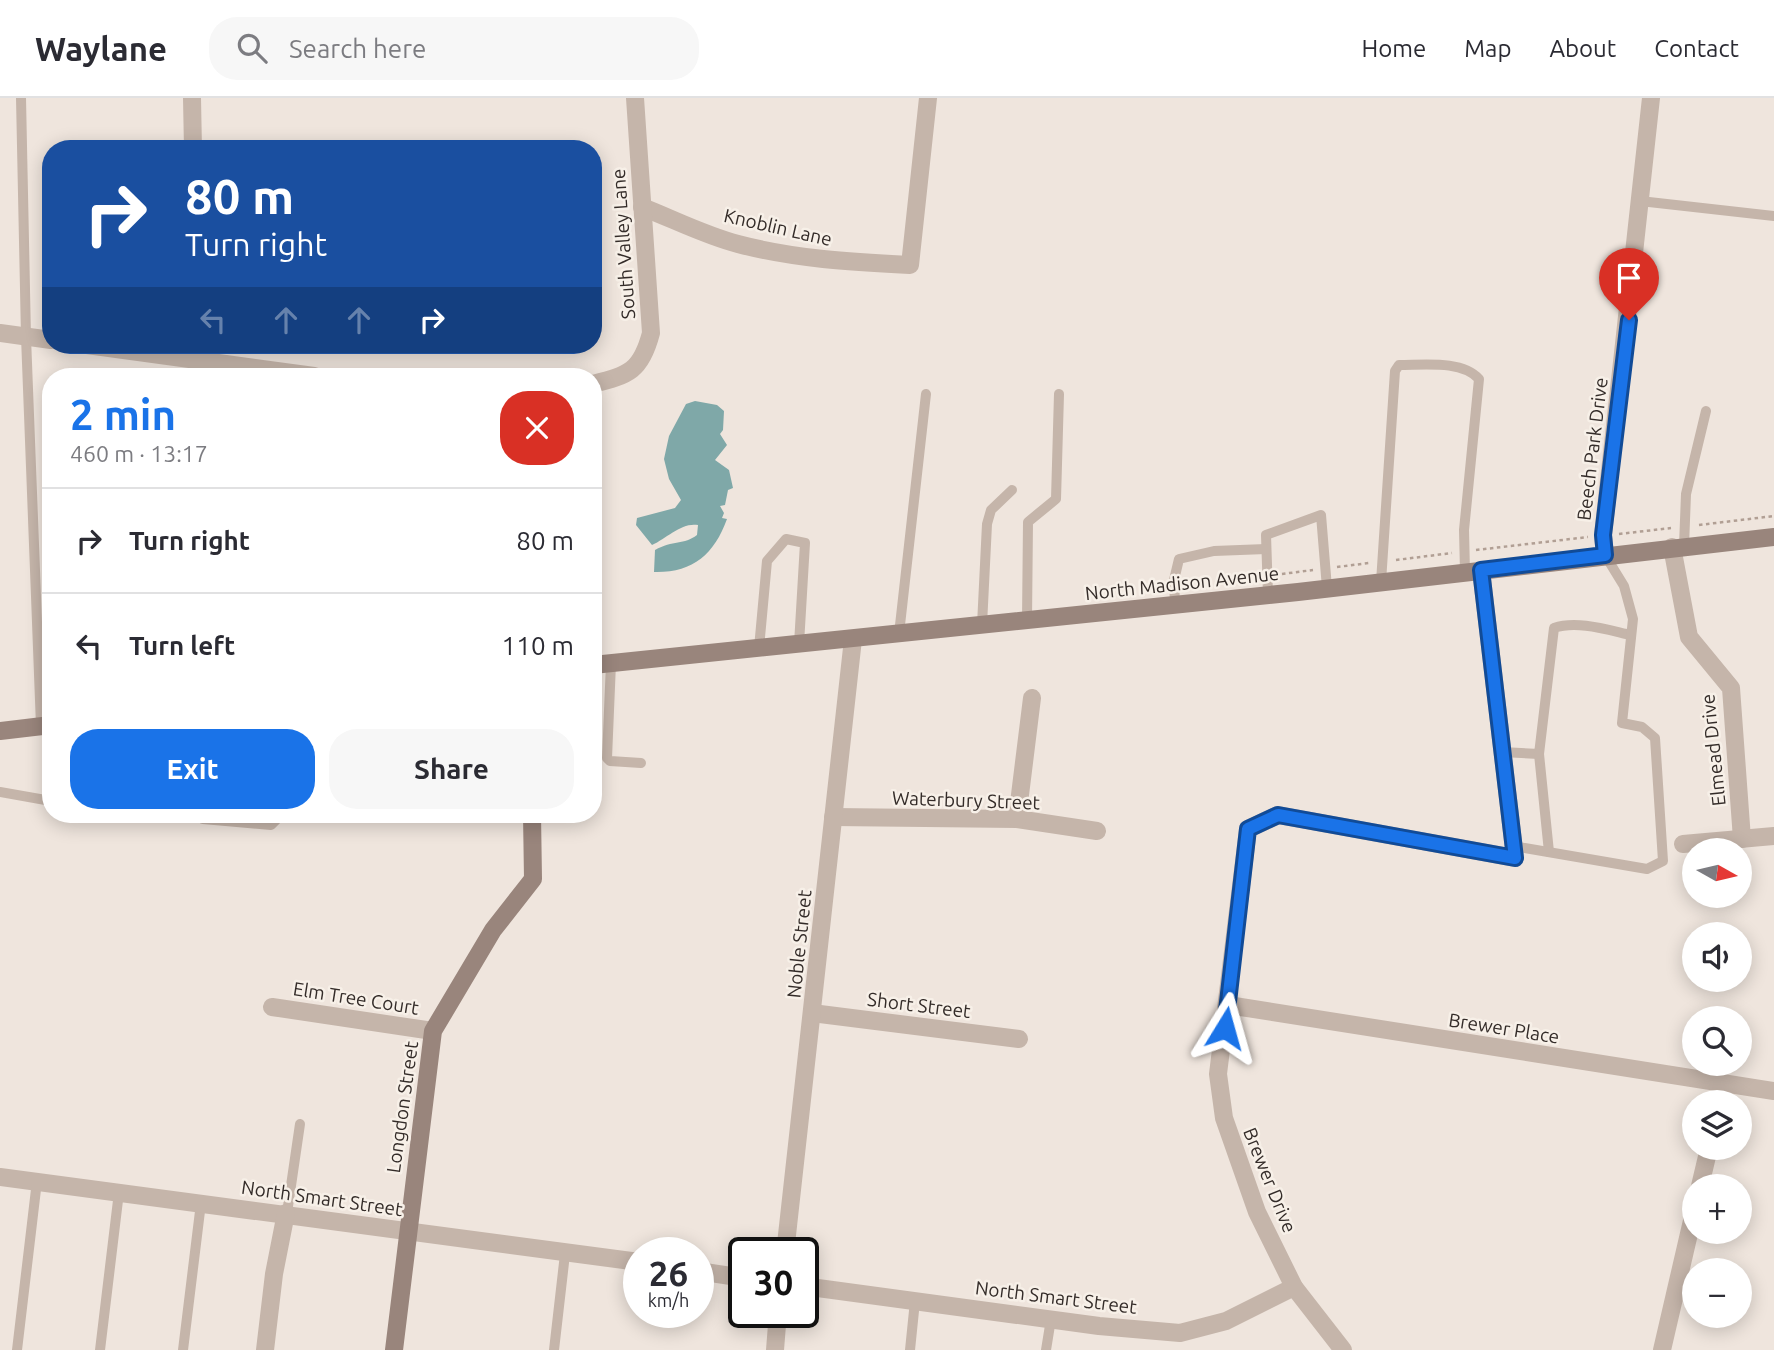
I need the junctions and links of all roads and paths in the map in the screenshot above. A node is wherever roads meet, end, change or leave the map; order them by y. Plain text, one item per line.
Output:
1 (21, 98) edge
2 (192, 98) edge
3 (635, 98) edge
4 (928, 98) edge
5 (1651, 98) edge
6 (193, 140) edge
7 (1640, 201) junction
8 (642, 207) junction
9 (1774, 216) edge
10 (0, 334) edge
11 (26, 337) junction
12 (42, 339) edge
13 (154, 354) edge
14 (199, 360) edge
15 (256, 368) edge
16 (602, 382) edge
17 (926, 394) dead end
18 (1059, 394) dead end
19 (1706, 411) dead end
20 (1012, 491) dead end
21 (1592, 537) dead end
22 (1774, 537) edge
23 (1678, 546) junction
24 (1510, 547) dead end
25 (1266, 549) junction
26 (1605, 555) junction
27 (1473, 571) junction
28 (1381, 582) junction
29 (1327, 588) junction
30 (1268, 595) junction
31 (1175, 605) junction
32 (1027, 620) junction
33 (982, 625) junction
34 (899, 634) junction
35 (1631, 635) junction
36 (853, 639) junction
37 (799, 644) junction
38 (42, 648) edge
39 (759, 648) junction
40 (602, 664) edge
41 (1032, 698) dead end
42 (42, 726) edge
43 (0, 731) edge
44 (1502, 752) junction
45 (1539, 754) junction
46 (641, 763) dead end
47 (0, 792) edge
48 (42, 799) edge
49 (833, 817) junction
50 (1017, 819) junction
51 (248, 823) edge
52 (273, 823) edge
53 (532, 823) edge
54 (1097, 831) dead end
55 (1774, 836) edge
56 (1742, 838) edge
57 (1752, 838) edge
58 (1513, 846) junction
59 (1549, 852) junction
60 (1228, 1005) junction
61 (272, 1007) dead end
62 (813, 1013) junction
63 (433, 1031) junction
64 (1019, 1040) dead end
65 (1724, 1084) junction
66 (1723, 1090) edge
67 (1774, 1091) edge
68 (300, 1125) dead end
69 (0, 1177) edge
70 (37, 1181) junction
71 (119, 1192) junction
72 (201, 1203) junction
73 (286, 1213) junction
74 (407, 1232) junction
75 (787, 1237) edge
76 (1687, 1244) edge
77 (565, 1254) junction
78 (623, 1260) edge
79 (1294, 1287) junction
80 (819, 1288) edge
81 (915, 1301) junction
82 (1051, 1319) junction
83 (777, 1328) edge
84 (17, 1350) edge
85 (100, 1350) edge
86 (183, 1350) edge
87 (265, 1350) edge
88 (394, 1350) edge
89 (554, 1350) edge
90 (775, 1350) edge
91 (910, 1350) edge
92 (1046, 1350) edge
93 (1343, 1350) edge
94 (1662, 1350) edge

1 - 11 lane
2 - 6 street
3 - 8 street, South Valley Lane
4 - 8 street, Knoblin Lane
5 - 7 street, Beech Park Drive
7 - 9 lane
7 - 26 street, Beech Park Drive
8 - 16 street, South Valley Lane
10 - 11 street
11 - 12 street
11 - 38 lane
13 - 14 street
14 - 15 street
17 - 34 lane
18 - 32 lane
19 - 23 lane
20 - 33 lane
21 - 24 path
22 - 23 main road, North Madison Avenue
23 - 26 main road, North Madison Avenue
23 - 56 street, Elmead Drive
25 - 29 lane
25 - 30 lane
25 - 31 lane
26 - 27 main road, North Madison Avenue
26 - 35 lane
27 - 28 main road, North Madison Avenue
27 - 28 lane
27 - 44 street
28 - 29 main road, North Madison Avenue
29 - 30 main road, North Madison Avenue
30 - 31 main road, North Madison Avenue
31 - 32 main road, North Madison Avenue
32 - 33 main road, North Madison Avenue
33 - 34 main road, North Madison Avenue
34 - 36 main road, North Madison Avenue
35 - 45 lane
35 - 59 lane
36 - 37 main road, North Madison Avenue
36 - 49 street, Noble Street
37 - 39 main road, North Madison Avenue
37 - 39 lane
39 - 40 main road, North Madison Avenue
40 - 46 lane
41 - 50 street
42 - 43 main road
44 - 45 lane
44 - 58 street
45 - 59 lane
47 - 48 lane
49 - 50 street, Waterbury Street
49 - 62 street, Noble Street
50 - 54 street, Waterbury Street
51 - 52 lane
53 - 63 main road, Longdon Street
55 - 57 street
58 - 59 lane
58 - 60 street, Brewer Drive
60 - 65 street, Brewer Place
60 - 79 street, Brewer Drive
61 - 63 street, Elm Tree Court
62 - 64 street, Short Street
62 - 75 street, Noble Street
63 - 74 main road, Longdon Street
65 - 66 street
65 - 67 street, Brewer Place
68 - 73 lane
69 - 70 street, North Smart Street
70 - 71 street, North Smart Street
70 - 84 lane
71 - 72 street, North Smart Street
71 - 85 lane
72 - 73 street, North Smart Street
72 - 86 lane
73 - 74 street, North Smart Street
73 - 87 street
74 - 77 street, North Smart Street
74 - 88 main road, Longdon Street
76 - 94 street
77 - 78 street, North Smart Street
77 - 89 lane
79 - 82 street, North Smart Street
79 - 93 street, Brewer Drive
80 - 81 street, North Smart Street
81 - 82 street, North Smart Street
81 - 91 lane
82 - 92 lane
83 - 90 street

